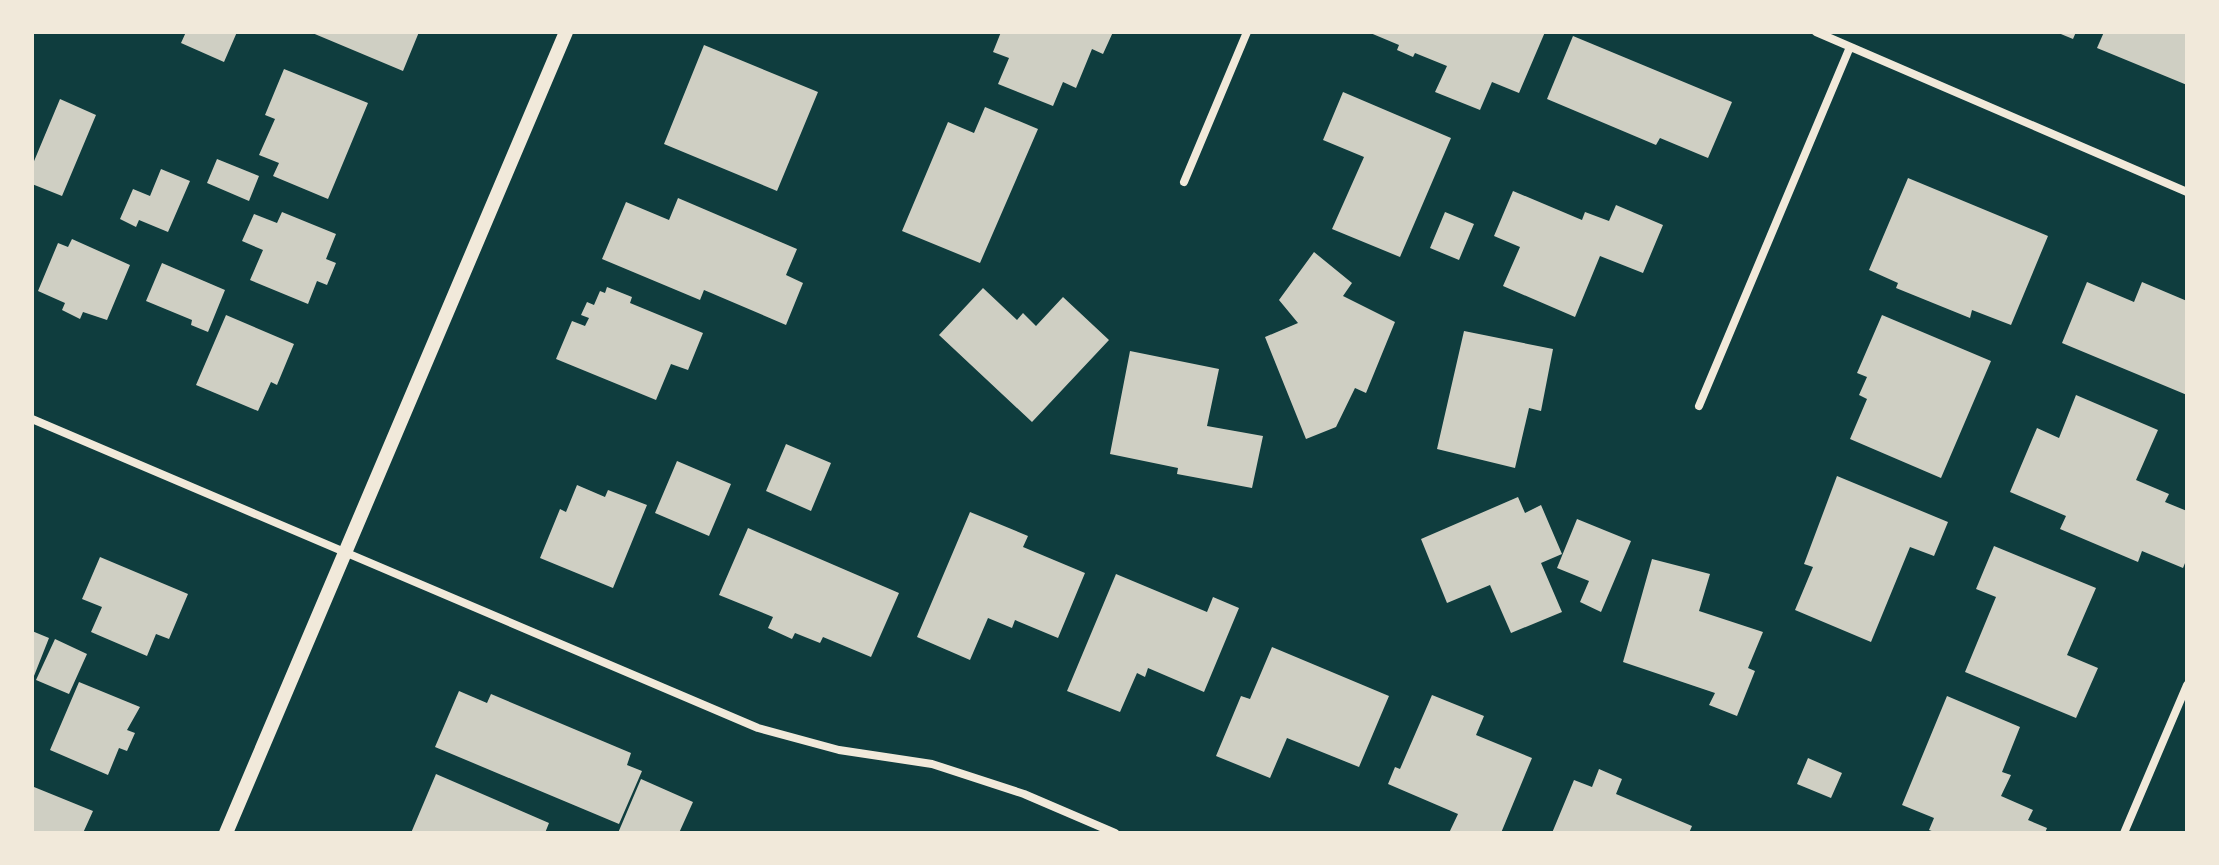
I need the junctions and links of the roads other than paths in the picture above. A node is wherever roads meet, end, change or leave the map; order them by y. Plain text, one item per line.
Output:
1 (566, 32) edge
2 (1247, 32) edge
3 (1816, 32) edge
4 (1850, 47) junction
5 (1184, 182) dead end
6 (2187, 192) edge
7 (1699, 406) dead end
8 (32, 419) edge
9 (345, 553) junction
10 (2187, 685) edge
11 (226, 833) edge
12 (1115, 833) edge
13 (2124, 833) edge

1 - 9 street
2 - 5 street
3 - 4 street
4 - 6 street
4 - 7 street
8 - 9 street
9 - 11 street
9 - 12 street
10 - 13 street

